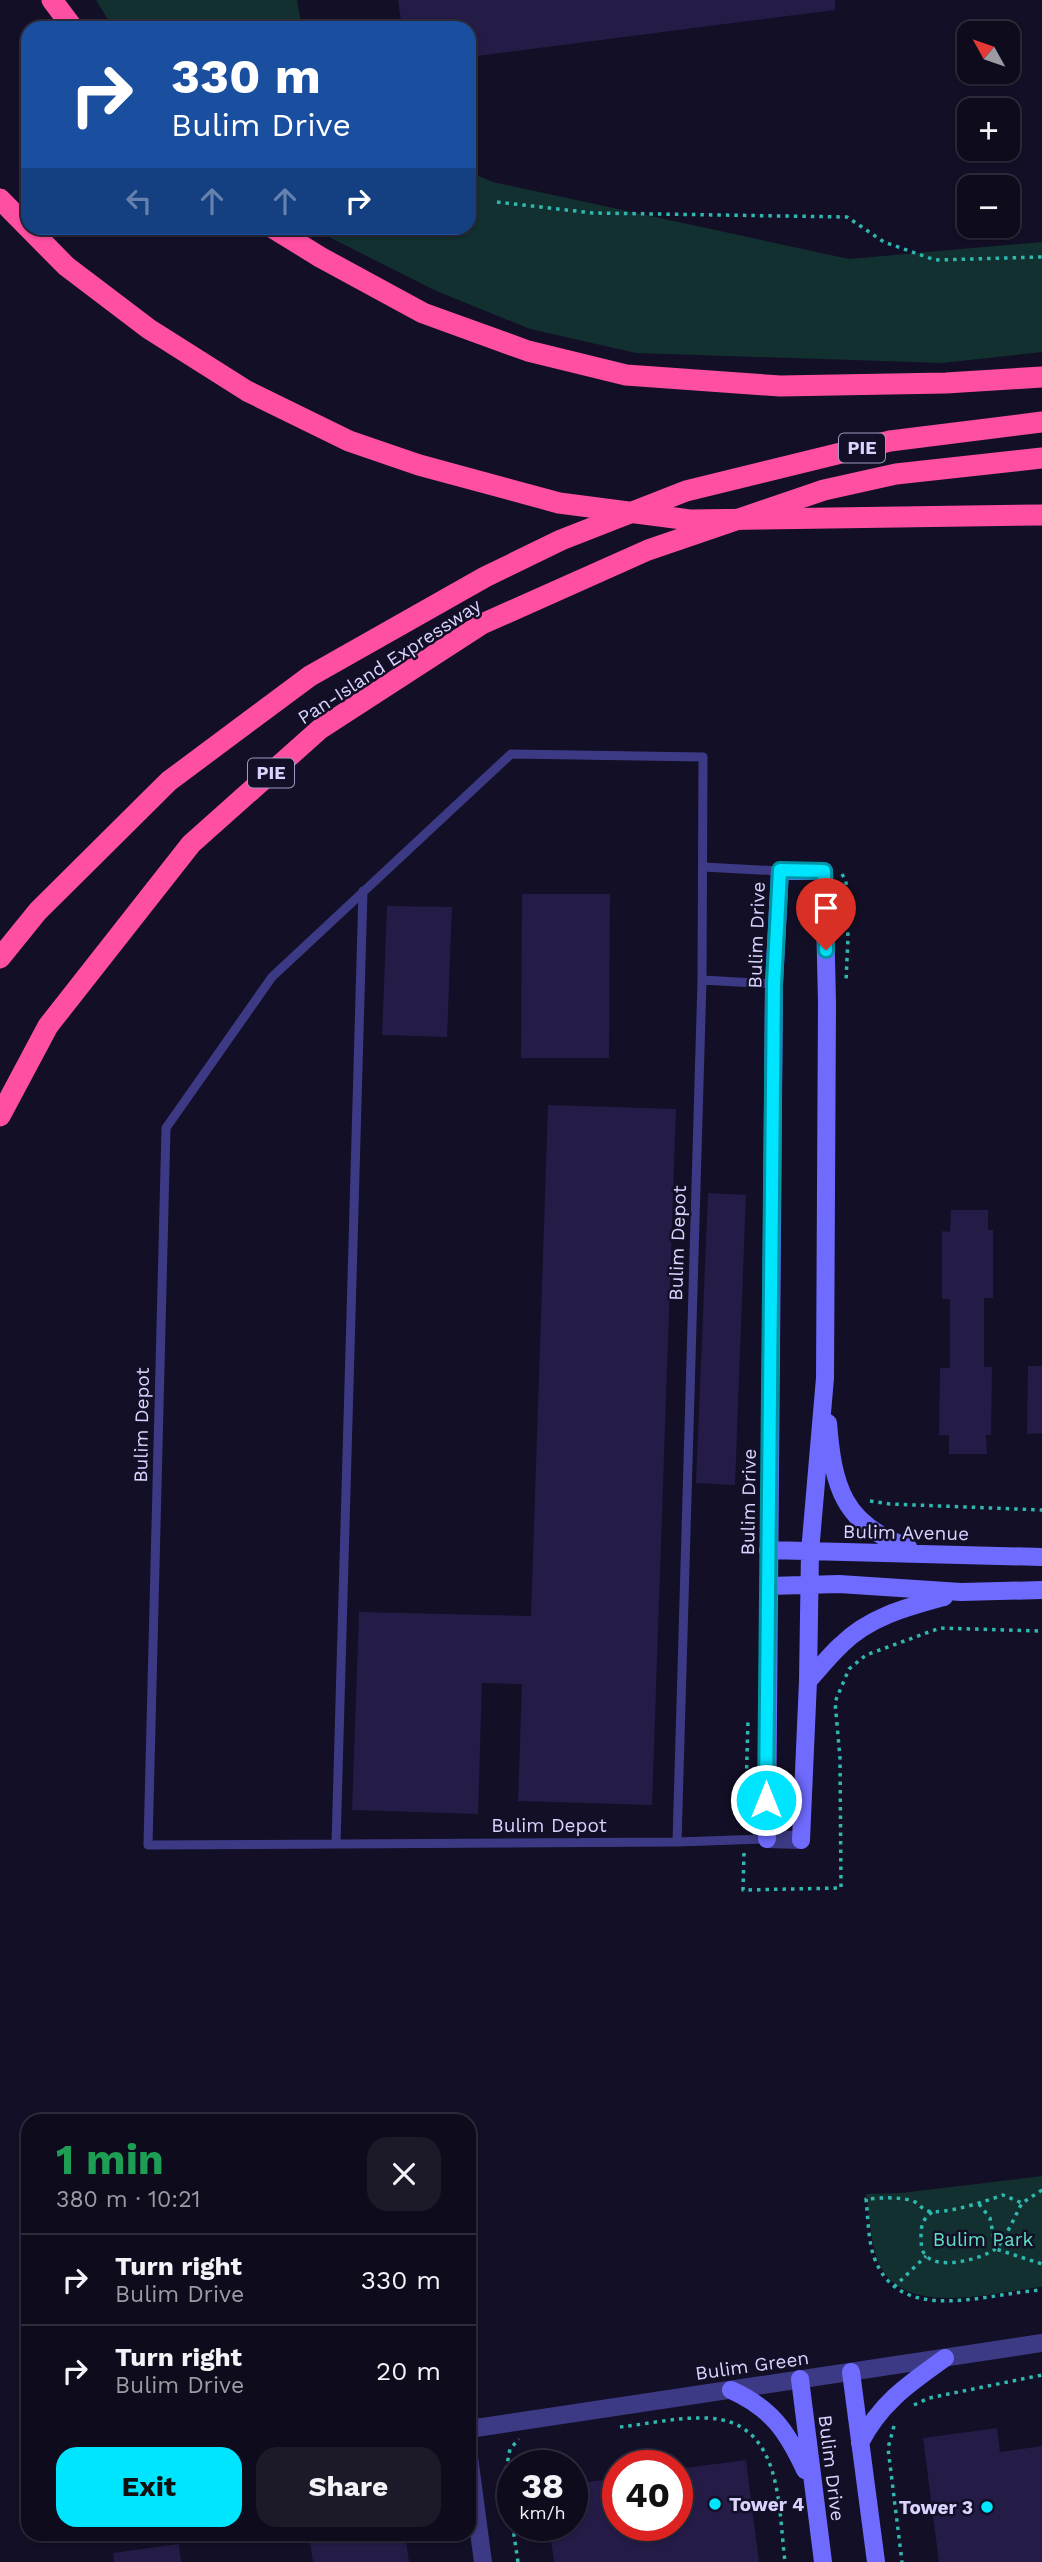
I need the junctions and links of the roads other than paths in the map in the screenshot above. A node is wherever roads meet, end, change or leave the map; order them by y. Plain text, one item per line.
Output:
1 (52, 0) edge
2 (68, 21) edge
3 (0, 200) edge
4 (21, 221) edge
5 (35, 235) edge
6 (284, 235) edge
7 (1042, 377) edge
8 (1042, 422) edge
9 (1042, 458) edge
10 (1042, 514) edge
11 (703, 867) junction
12 (780, 870) junction
13 (363, 891) junction
14 (0, 958) edge
15 (702, 981) junction
16 (774, 984) junction
17 (0, 1116) edge
18 (825, 1378) junction
19 (768, 1550) junction
20 (810, 1552) junction
21 (925, 1552) junction
22 (1042, 1557) edge
23 (809, 1585) junction
24 (769, 1586) junction
25 (1042, 1590) edge
26 (961, 1592) junction
27 (808, 1681) junction
28 (767, 1839) junction
29 (677, 1842) junction
30 (337, 1844) junction
31 (1042, 2343) edge
32 (945, 2358) junction
33 (851, 2372) junction
34 (800, 2379) junction
35 (731, 2390) junction
36 (476, 2428) edge
37 (860, 2444) junction
38 (813, 2486) junction
39 (476, 2510) edge
40 (483, 2562) edge
41 (822, 2562) edge
42 (876, 2562) edge

1 - 2 highway
3 - 4 highway, bridge
5 - 10 highway, bridge
6 - 7 highway
8 - 14 highway, Pan-Island Expressway / PIE
9 - 17 highway, Pan-Island Expressway / PIE
11 - 12 lane
11 - 13 lane, Bulim Depot
11 - 15 lane, Bulim Depot
12 - 16 street, Bulim Drive
12 - 18 street, Bulim Drive
13 - 30 lane
13 - 30 lane, Bulim Depot
15 - 16 lane
15 - 29 lane, Bulim Depot
16 - 19 street, Bulim Drive
18 - 20 street, Bulim Drive
18 - 21 street
19 - 20 street, Bulim Avenue
19 - 24 street, Bulim Drive
20 - 21 street, Bulim Avenue
20 - 23 street, Bulim Drive
21 - 22 street, Bulim Avenue
23 - 24 street
23 - 26 street
23 - 27 street, Bulim Drive
24 - 28 street, Bulim Drive
25 - 26 street
26 - 27 street
27 - 28 street, Bulim Drive
28 - 29 lane, Bulim Depot
29 - 30 lane, Bulim Depot
31 - 32 street, Bulim Green
32 - 33 street, Bulim Green
32 - 37 street
33 - 34 street, Bulim Green
33 - 37 street, Bulim Drive
34 - 35 street, Bulim Green
34 - 38 street, Bulim Drive
35 - 36 street, Bulim Green
35 - 38 street
37 - 42 street, Bulim Drive
38 - 41 street, Bulim Drive
39 - 40 street

